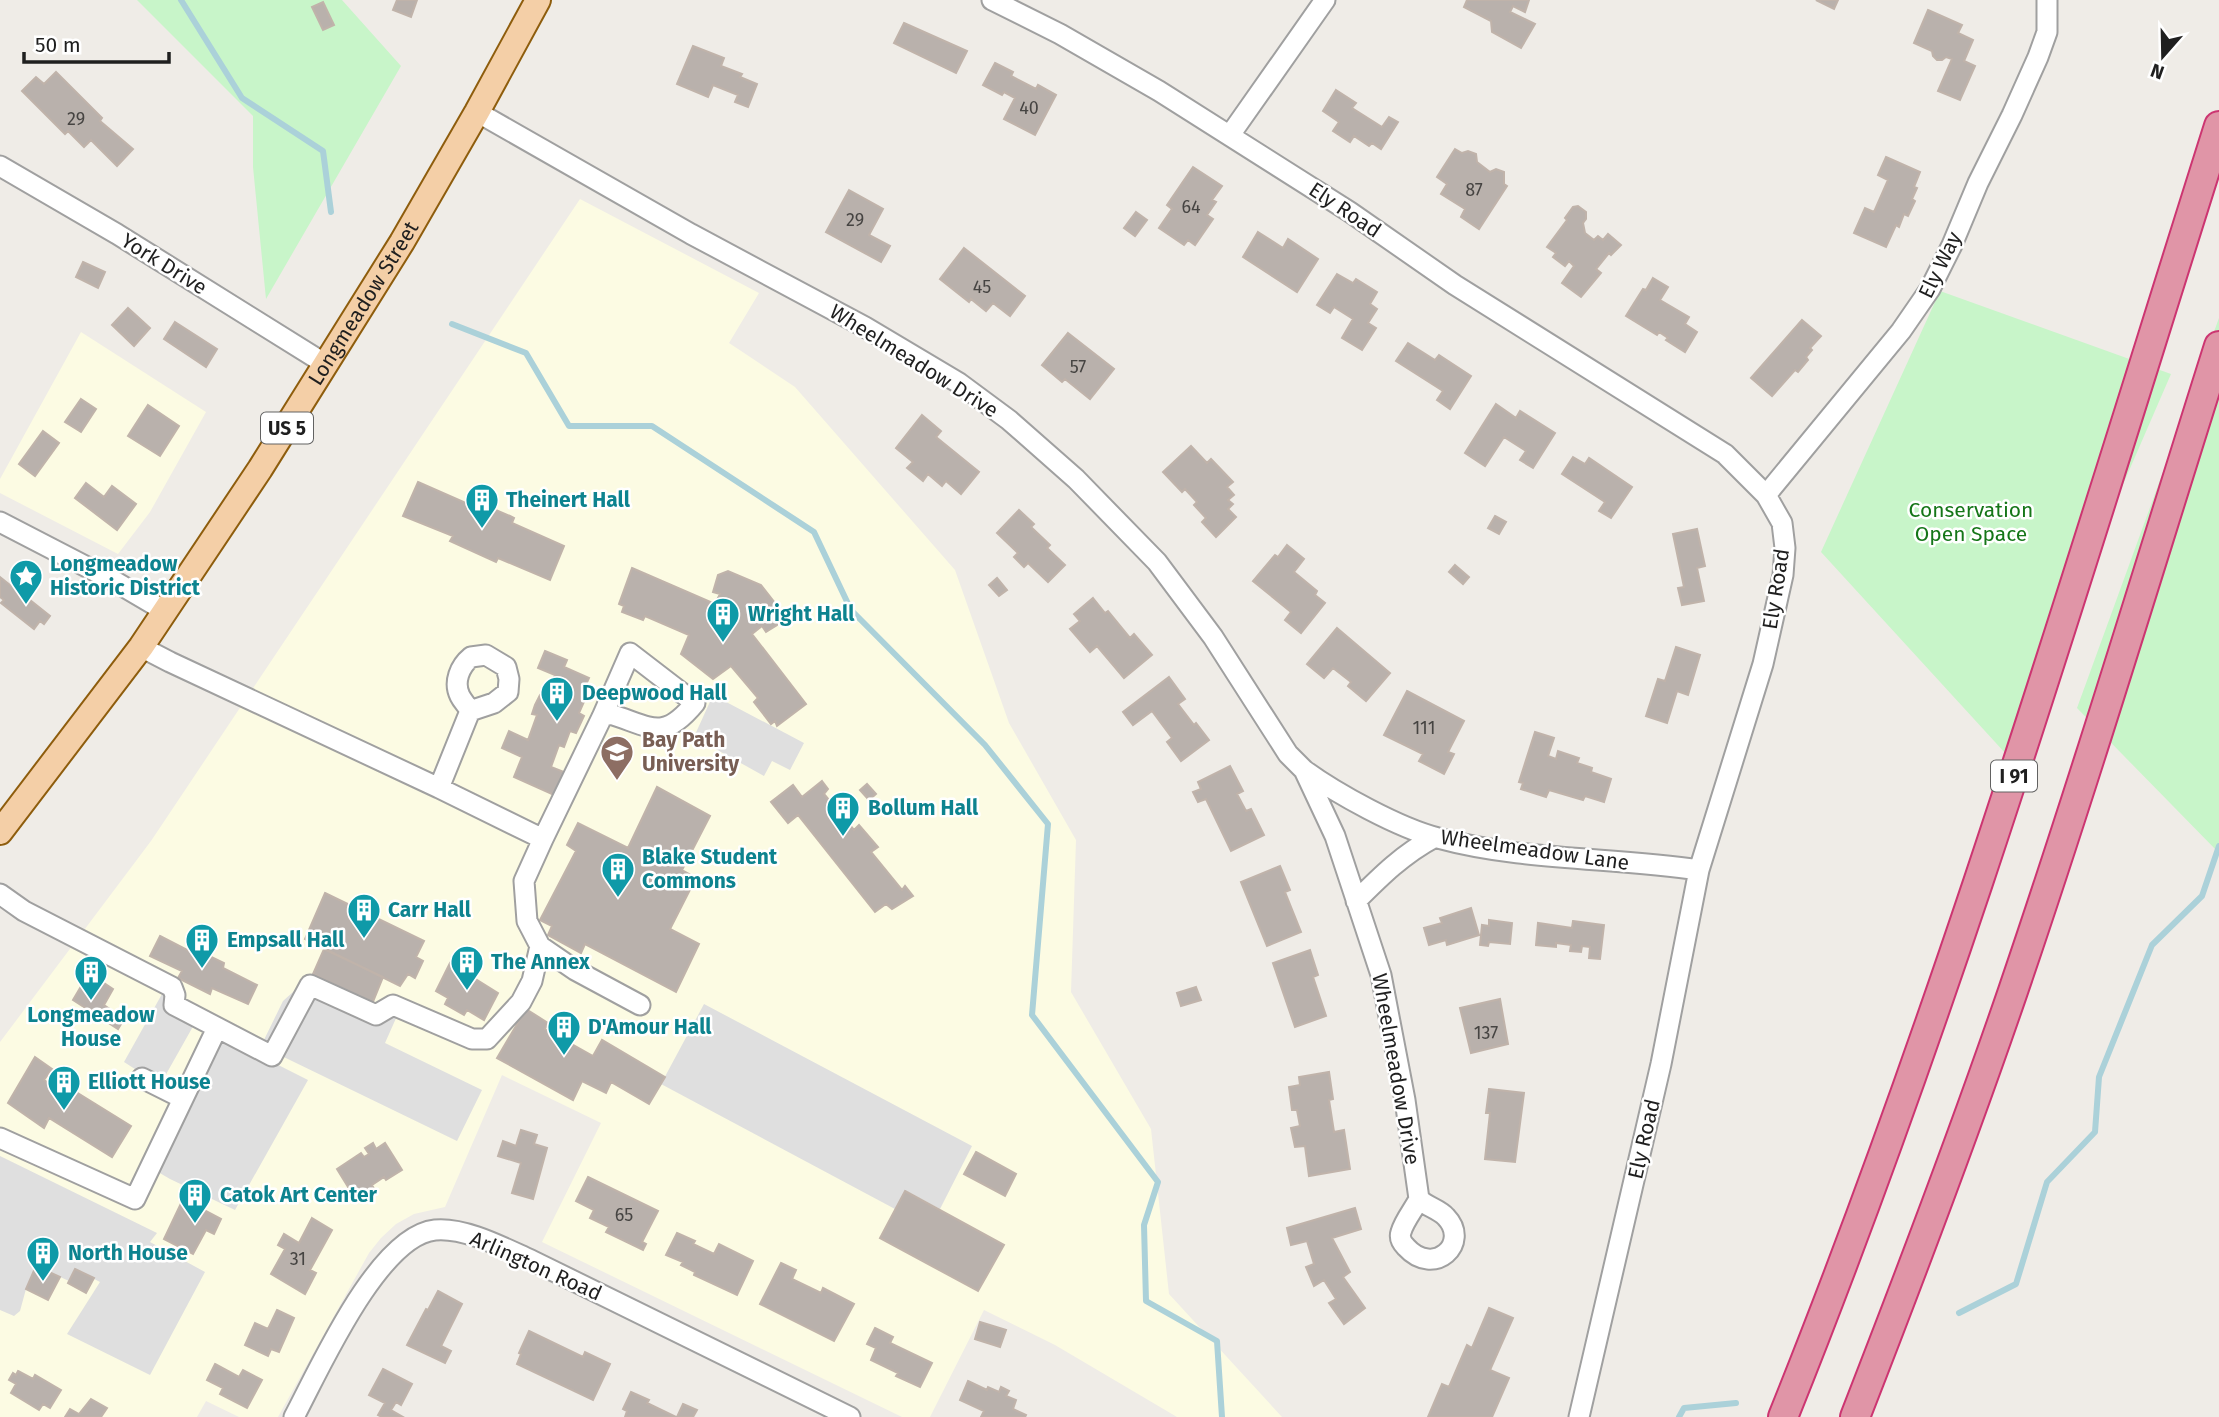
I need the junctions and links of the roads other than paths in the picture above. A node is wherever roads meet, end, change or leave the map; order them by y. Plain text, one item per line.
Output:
1 (538, 0) edge
2 (992, 0) edge
3 (1325, 0) edge
4 (2048, 0) edge
5 (477, 112) junction
6 (2219, 125) edge
7 (1230, 135) junction
8 (0, 166) edge
9 (2219, 346) edge
10 (327, 365) junction
11 (1766, 495) junction
12 (0, 522) edge
13 (165, 611) junction
14 (141, 647) junction
15 (470, 711) dead end
16 (602, 717) junction
17 (1304, 771) junction
18 (439, 788) junction
19 (0, 832) edge
20 (1435, 837) junction
21 (543, 839) junction
22 (1699, 870) junction
23 (0, 894) edge
24 (1356, 901) junction
25 (540, 946) junction
26 (640, 1005) dead end
27 (217, 1028) junction
28 (142, 1077) dead end
29 (182, 1098) junction
30 (0, 1138) edge
31 (1419, 1199) dead end
32 (294, 1417) edge
33 (850, 1417) edge
34 (1579, 1417) edge
35 (1783, 1417) edge
36 (1854, 1417) edge

1 - 5 main road, Longmeadow Street / US 5
2 - 7 street, Ely Road
3 - 7 street
4 - 11 street, Ely Way
5 - 10 main road, Longmeadow Street / US 5
5 - 17 street, Wheelmeadow Drive
6 - 35 highway, I 91
7 - 11 street, Ely Road
8 - 10 street, York Drive
9 - 36 highway
10 - 13 main road, Longmeadow Street / US 5
11 - 22 street, Ely Road
12 - 13 street
13 - 14 main road, Longmeadow Street / US 5
14 - 18 street
14 - 19 main road, Longmeadow Street / US 5
15 - 18 street
16 - 16 street
16 - 21 street
17 - 20 street, Wheelmeadow Lane
17 - 24 street, Wheelmeadow Drive
18 - 21 street
20 - 22 street, Wheelmeadow Lane
20 - 24 street
21 - 25 street
22 - 34 street, Ely Road
23 - 27 street
24 - 31 street, Wheelmeadow Drive
25 - 26 street
25 - 27 street
27 - 29 street
28 - 29 street
29 - 30 street
32 - 33 street, Arlington Road

